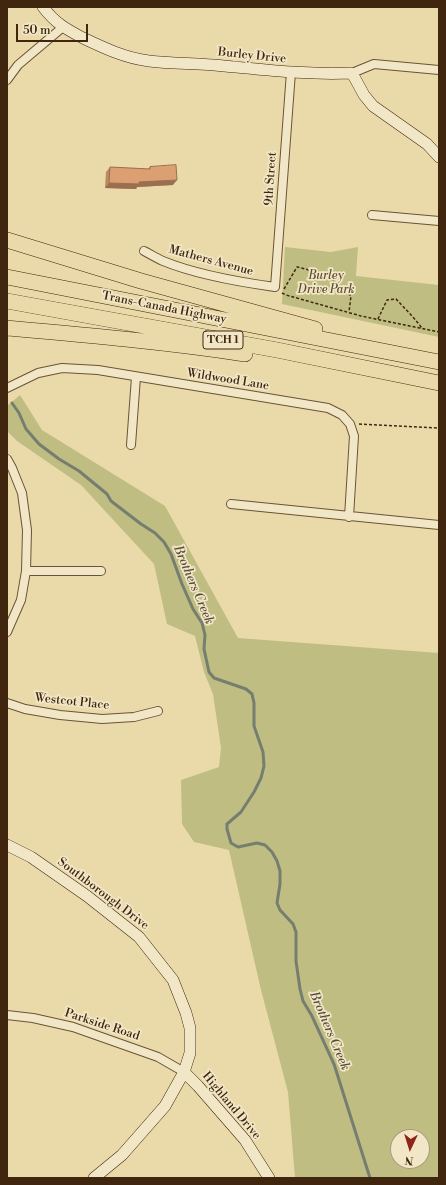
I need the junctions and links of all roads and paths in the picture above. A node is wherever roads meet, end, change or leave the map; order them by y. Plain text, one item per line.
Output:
1 (43, 7) edge
2 (63, 27) junction
3 (439, 70) edge
4 (291, 72) junction
5 (352, 73) junction
6 (7, 80) edge
7 (439, 157) edge
8 (372, 215) dead end
9 (439, 221) edge
10 (7, 240) edge
11 (144, 251) dead end
12 (7, 277) edge
13 (274, 287) junction
14 (282, 293) junction
15 (7, 301) edge
16 (349, 312) junction
17 (378, 319) junction
18 (7, 328) edge
19 (422, 328) junction
20 (439, 332) edge
21 (389, 352) junction
22 (439, 362) edge
23 (136, 377) junction
24 (439, 383) edge
25 (7, 388) edge
26 (350, 424) junction
27 (439, 428) edge
28 (131, 445) dead end
29 (7, 458) edge
30 (232, 504) dead end
31 (349, 517) junction
32 (439, 525) edge
33 (26, 571) junction
34 (101, 571) dead end
35 (7, 632) edge
36 (7, 702) edge
37 (158, 711) dead end
38 (7, 845) edge
39 (7, 1015) edge
40 (184, 1072) junction
41 (94, 1178) edge
42 (269, 1178) edge

1 - 2 street, Burley Drive
2 - 4 street, Burley Drive
2 - 6 street
3 - 5 street
4 - 5 street, Burley Drive
4 - 13 street, 9th Street
5 - 7 street
8 - 9 street
10 - 21 highway
11 - 13 street, Mathers Avenue
12 - 21 highway, Trans-Canada Highway / TCH 1
13 - 14 path
14 - 16 path
14 - 16 path
15 - 24 highway, Trans-Canada Highway / TCH 1
16 - 17 path
17 - 19 path
17 - 19 path
18 - 24 highway
19 - 20 path
21 - 22 highway, Trans-Canada Highway / TCH 1
23 - 25 street, Wildwood Lane
23 - 26 street, Wildwood Lane
23 - 28 street
26 - 27 path
26 - 31 street
29 - 33 street
30 - 31 street
31 - 32 street
33 - 34 street
33 - 35 street
36 - 37 street, Westcot Place
38 - 40 street, Southborough Drive
39 - 40 street, Parkside Road
40 - 41 street, Southborough Drive
40 - 42 street, Highland Drive

